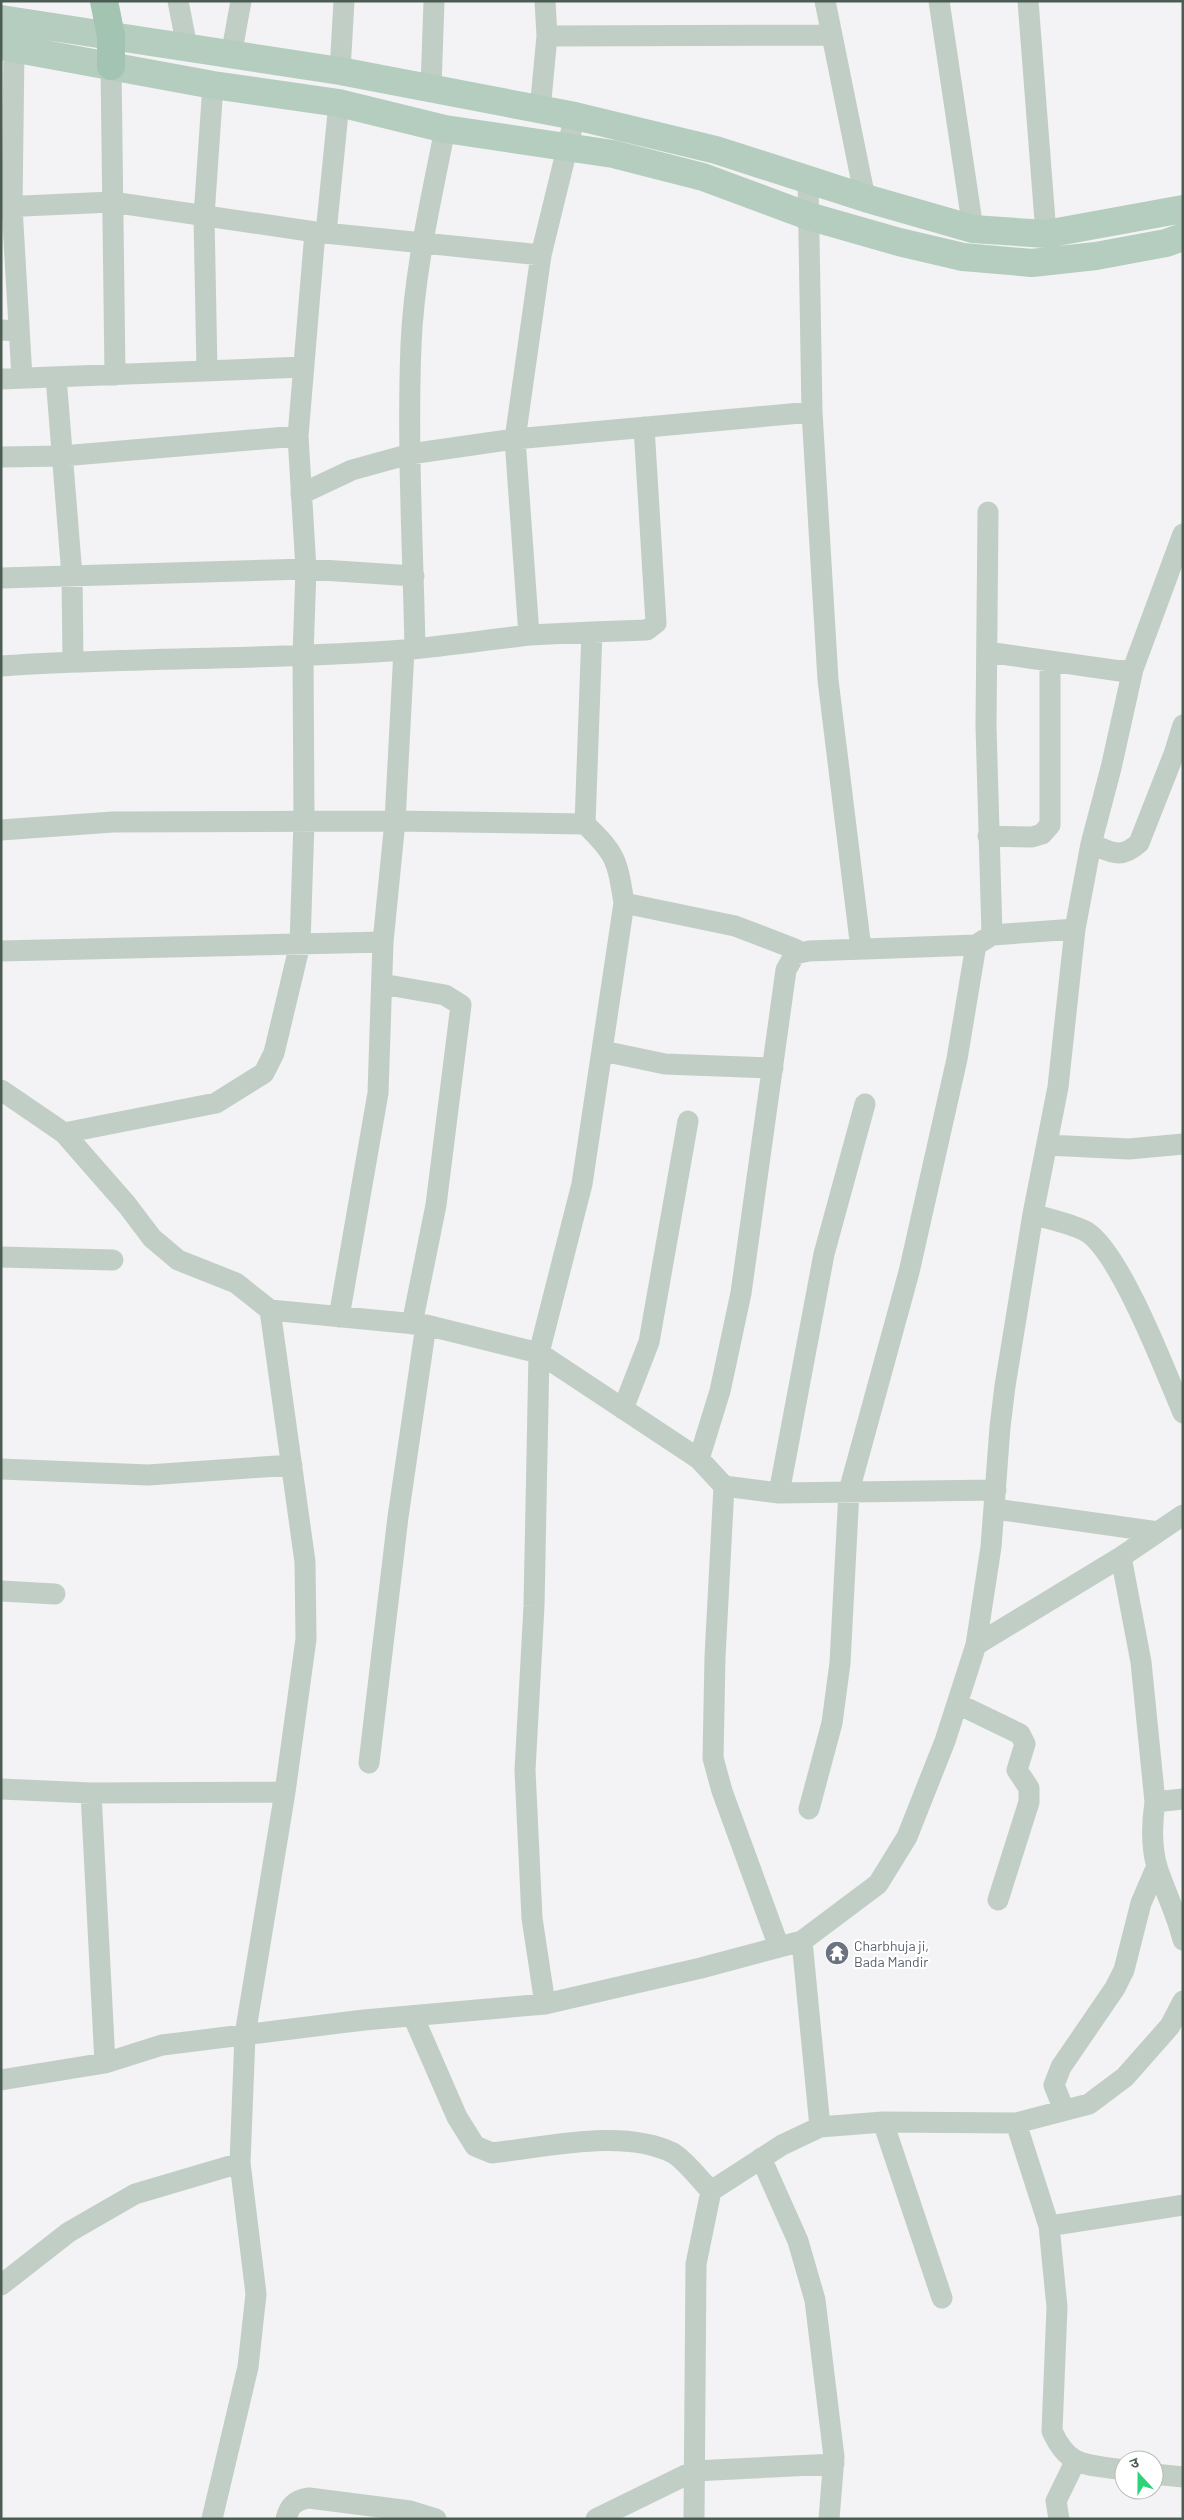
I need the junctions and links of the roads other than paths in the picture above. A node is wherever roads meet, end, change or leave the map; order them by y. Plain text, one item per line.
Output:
1 (104, 1) edge
2 (178, 1) edge
3 (241, 1) edge
4 (344, 1) edge
5 (434, 1) edge
6 (545, 1) edge
7 (825, 1) edge
8 (939, 1) edge
9 (1028, 1) edge
10 (1, 19) edge
11 (831, 35) junction
12 (112, 36) junction
13 (547, 36) junction
14 (8, 47) edge
15 (188, 47) junction
16 (231, 56) junction
17 (111, 66) junction
18 (340, 71) junction
19 (213, 86) junction
20 (431, 87) junction
21 (339, 103) junction
22 (540, 110) junction
23 (575, 116) junction
24 (445, 129) junction
25 (568, 147) junction
26 (808, 179) junction
27 (865, 198) junction
28 (112, 202) junction
29 (6, 207) edge
30 (1183, 209) edge
31 (204, 216) junction
32 (808, 216) junction
33 (973, 229) junction
34 (320, 233) junction
35 (1046, 234) junction
36 (1183, 237) edge
37 (422, 243) junction
38 (541, 255) junction
39 (10, 331) edge
40 (304, 367) junction
41 (207, 371) junction
42 (115, 375) junction
43 (56, 377) junction
44 (22, 378) junction
45 (1, 379) edge
46 (812, 412) junction
47 (644, 427) junction
48 (298, 436) junction
49 (515, 439) junction
50 (410, 454) junction
51 (1, 456) edge
52 (62, 456) junction
53 (301, 494) junction
54 (988, 512) dead end
55 (1183, 534) edge
56 (306, 569) junction
57 (72, 576) junction
58 (414, 576) junction
59 (1, 578) edge
60 (592, 632) junction
61 (529, 636) junction
62 (410, 649) junction
63 (986, 652) junction
64 (303, 655) junction
65 (73, 661) junction
66 (1050, 662) junction
67 (1, 666) edge
68 (1133, 669) junction
69 (1183, 725) edge
70 (1178, 755) edge
71 (304, 821) junction
72 (395, 821) junction
73 (585, 824) junction
74 (1, 830) edge
75 (988, 836) junction
76 (1091, 844) junction
77 (624, 904) junction
78 (1075, 929) junction
79 (984, 940) junction
80 (384, 942) junction
81 (300, 944) junction
82 (861, 949) junction
83 (1, 951) edge
84 (795, 954) junction
85 (382, 984) junction
86 (603, 1051) junction
87 (772, 1068) junction
88 (1, 1090) edge
89 (865, 1104) dead end
90 (688, 1121) dead end
91 (64, 1133) junction
92 (1183, 1144) edge
93 (1047, 1145) junction
94 (1033, 1214) junction
95 (1, 1257) edge
96 (113, 1260) dead end
97 (270, 1310) junction
98 (338, 1317) junction
99 (419, 1324) junction
100 (539, 1353) junction
101 (623, 1409) junction
102 (1183, 1413) edge
103 (699, 1459) junction
104 (292, 1465) junction
105 (1, 1469) edge
106 (724, 1486) junction
107 (849, 1491) junction
108 (779, 1493) junction
109 (996, 1500) junction
110 (1183, 1515) edge
111 (1158, 1532) junction
112 (1121, 1556) junction
113 (1, 1591) edge
114 (55, 1594) dead end
115 (976, 1646) junction
116 (958, 1704) junction
117 (370, 1763) dead end
118 (1, 1789) edge
119 (285, 1792) junction
120 (91, 1793) junction
121 (1183, 1799) edge
122 (1155, 1802) junction
123 (809, 1809) dead end
124 (1157, 1866) junction
125 (998, 1900) dead end
126 (1183, 1940) edge
127 (802, 1941) junction
128 (780, 1947) junction
129 (1183, 2001) edge
130 (545, 2004) junction
131 (413, 2016) junction
132 (1176, 2029) edge
133 (245, 2035) junction
134 (105, 2064) junction
135 (1, 2080) edge
136 (1064, 2110) junction
137 (883, 2122) junction
138 (1016, 2124) junction
139 (820, 2127) junction
140 (761, 2158) junction
141 (240, 2163) junction
142 (711, 2191) junction
143 (1183, 2205) edge
144 (1049, 2226) junction
145 (1, 2285) edge
146 (942, 2298) dead end
147 (1074, 2462) junction
148 (834, 2464) junction
149 (1114, 2468) edge
150 (694, 2471) junction
151 (1164, 2475) edge
152 (1183, 2477) edge
153 (212, 2519) edge
154 (286, 2519) edge
155 (436, 2519) edge
156 (596, 2519) edge
157 (694, 2519) edge
158 (829, 2519) edge
159 (1059, 2519) edge

1 - 12 highway
2 - 15 street
3 - 16 street
4 - 18 street
5 - 20 street
6 - 13 street
7 - 11 street
8 - 33 street
9 - 35 street
10 - 12 main road
11 - 13 street
11 - 27 street
12 - 15 main road
12 - 17 highway
13 - 22 street
14 - 17 main road
14 - 29 street
15 - 16 main road
16 - 18 main road
17 - 19 main road
17 - 28 street
18 - 20 main road
19 - 21 main road
19 - 31 street
20 - 22 main road
21 - 24 main road
21 - 34 street
22 - 23 main road
23 - 25 street
23 - 26 main road
24 - 25 main road
24 - 37 street
25 - 32 main road
25 - 38 street
26 - 27 main road
26 - 32 street
27 - 33 main road
28 - 29 street
28 - 31 street
28 - 42 street
29 - 39 street
30 - 35 main road
31 - 34 street
31 - 41 street
32 - 36 main road
32 - 46 street
33 - 35 main road
34 - 37 street
34 - 40 street
37 - 38 street
37 - 50 street
38 - 49 street
39 - 44 street
40 - 41 street
40 - 48 street
41 - 42 street
42 - 43 street
43 - 44 street
43 - 52 street
44 - 45 street
46 - 47 street
46 - 82 street
47 - 49 street
47 - 60 street
48 - 52 street
48 - 53 street
49 - 50 street
49 - 61 street
50 - 53 street
50 - 58 street
51 - 52 street
52 - 57 street
53 - 56 street
54 - 63 street
55 - 68 street
56 - 57 street
56 - 58 street
56 - 64 street
57 - 59 street
57 - 65 street
58 - 62 street
60 - 61 street
60 - 73 street
61 - 62 street
62 - 64 street
62 - 72 street
63 - 66 street
63 - 75 street
64 - 65 street
64 - 71 street
65 - 67 street
66 - 68 street
66 - 75 street
68 - 76 street
69 - 70 street
70 - 76 street
71 - 72 street
71 - 74 street
71 - 81 street
72 - 73 street
72 - 80 street
73 - 77 street
75 - 79 street
76 - 78 street
77 - 84 street
77 - 86 street
78 - 79 street
78 - 93 street
79 - 82 street
79 - 107 street
80 - 81 street
80 - 85 street
81 - 83 street
81 - 91 street
82 - 84 street
84 - 87 street
85 - 98 street
85 - 99 street
86 - 87 street
86 - 100 street
87 - 103 street
88 - 91 street
89 - 108 street
90 - 101 street
91 - 97 street
92 - 93 street
93 - 94 street
94 - 102 street
94 - 109 street
95 - 96 street
97 - 98 street
97 - 104 street
98 - 99 street
99 - 100 street
99 - 117 street
100 - 101 street
100 - 130 street
101 - 103 street
103 - 106 street
104 - 105 street
104 - 119 street
106 - 108 street
106 - 128 street
107 - 108 street
107 - 109 street
107 - 123 street
109 - 111 street
109 - 115 street
110 - 111 street
111 - 112 street
112 - 115 street
112 - 122 street
113 - 114 street
115 - 116 street
116 - 125 street
116 - 127 street
118 - 120 street
119 - 120 street
119 - 133 street
120 - 134 street
121 - 122 street
122 - 124 street
124 - 126 street
124 - 136 street
127 - 128 street
127 - 139 street
128 - 130 street
129 - 132 street
130 - 131 street
131 - 133 street
131 - 142 street
132 - 136 street
133 - 134 street
133 - 141 street
134 - 135 street
136 - 138 street
137 - 138 street
137 - 139 street
137 - 146 street
138 - 144 street
139 - 140 street
140 - 142 street
140 - 148 street
141 - 145 street
141 - 153 street
142 - 150 street
143 - 144 street
144 - 147 street
147 - 149 street
147 - 159 street
148 - 150 street
148 - 158 street
150 - 156 street
150 - 157 street
151 - 152 street
154 - 155 street

